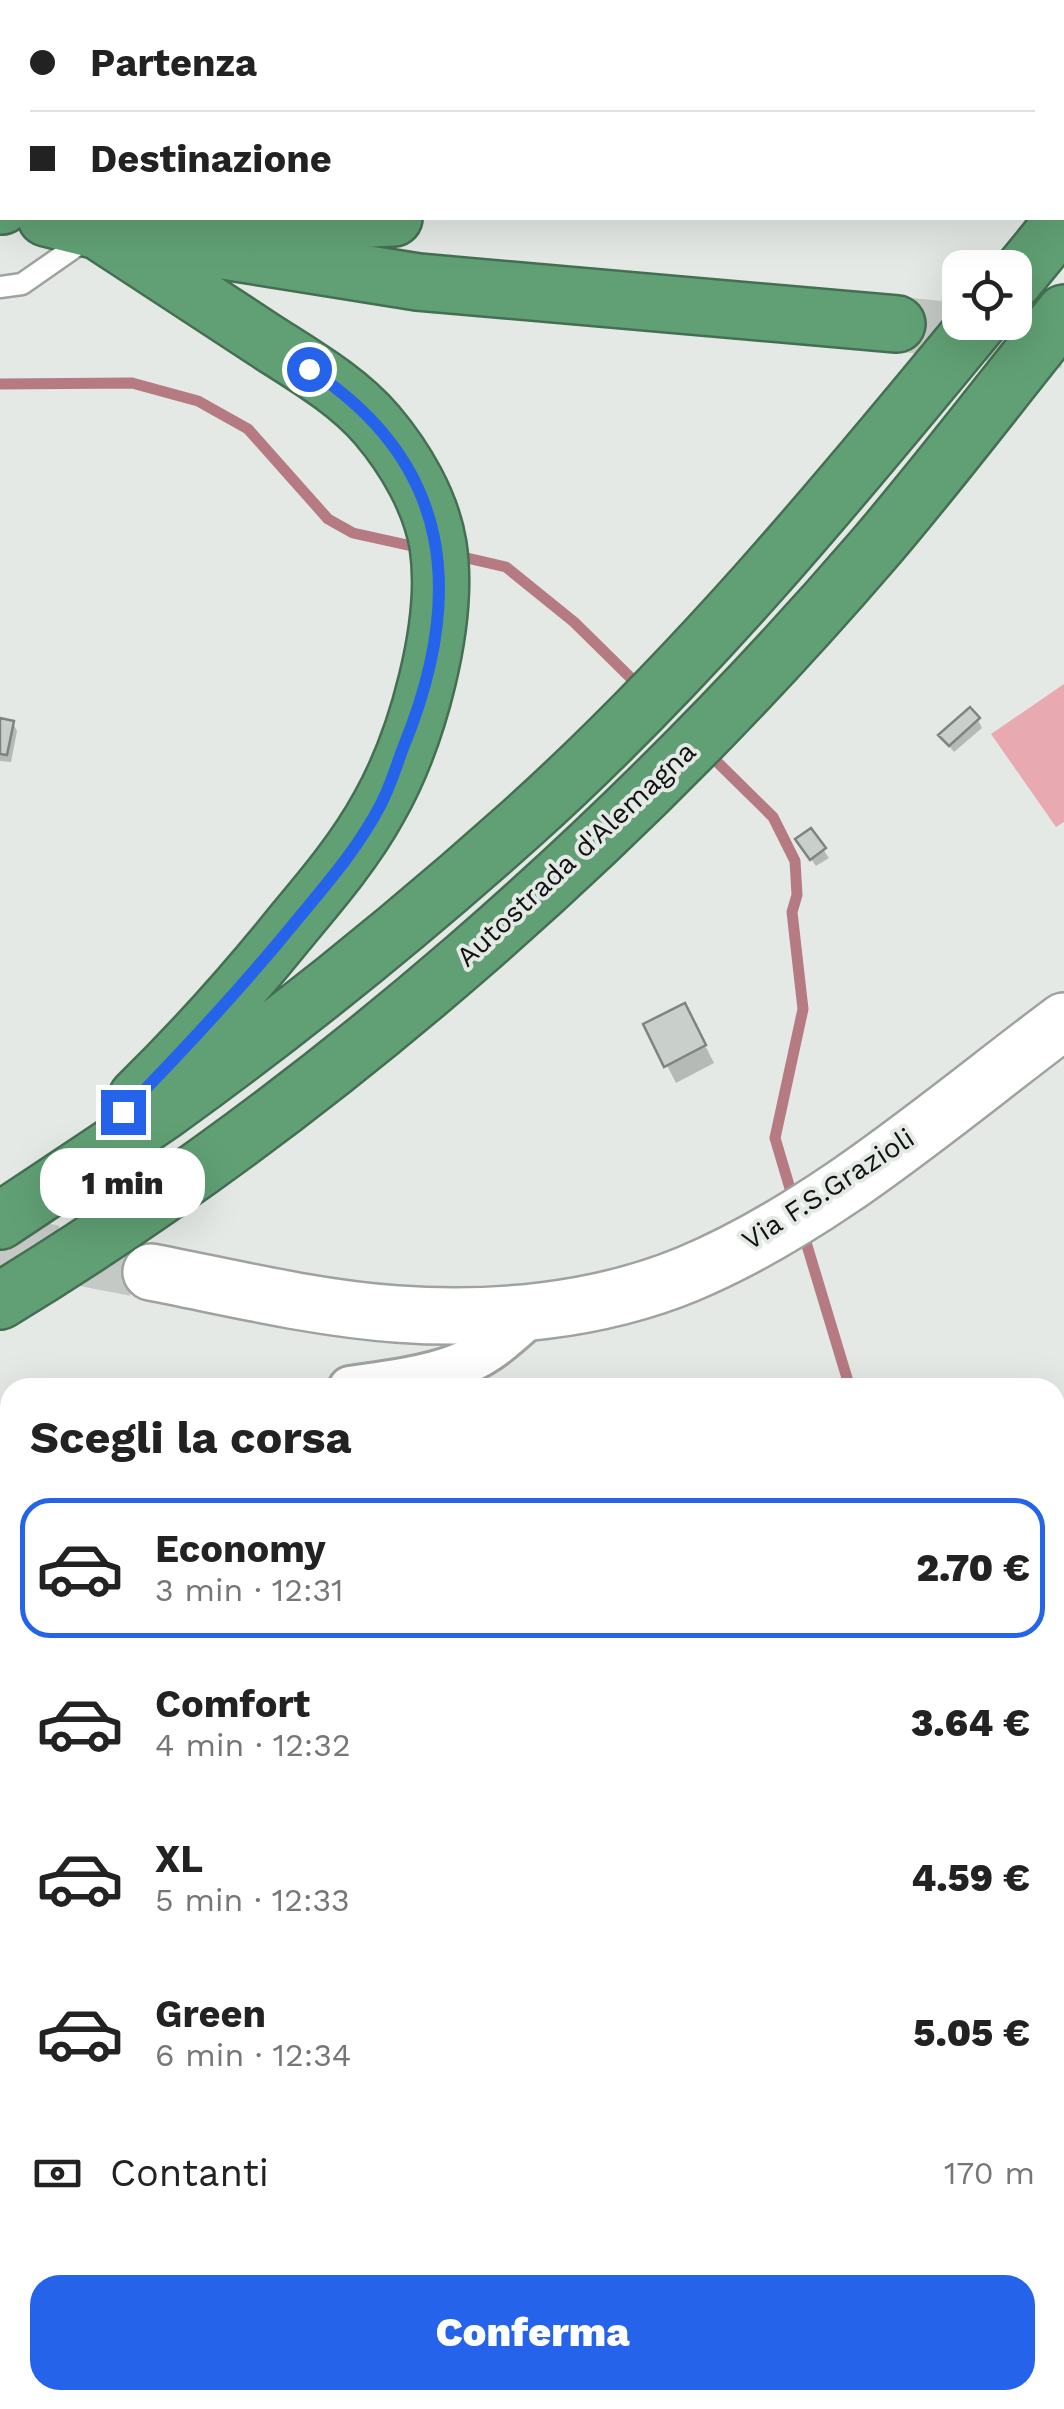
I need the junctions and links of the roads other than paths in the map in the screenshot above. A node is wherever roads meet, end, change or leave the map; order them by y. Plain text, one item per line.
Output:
1 (53, 220) edge
2 (352, 220) edge
3 (1064, 220) edge
4 (98, 232) junction
5 (1032, 259) edge
6 (0, 288) edge
7 (1064, 313) edge
8 (897, 324) tunnel mouth
9 (965, 340) edge
10 (1064, 1021) edge
11 (0, 1220) edge
12 (151, 1272) tunnel mouth
13 (0, 1300) edge
14 (536, 1310) junction
15 (409, 1378) edge

1 - 4 highway
2 - 4 highway
3 - 5 highway
4 - 6 lane
4 - 8 highway
4 - 11 highway
7 - 13 highway, Autostrada d'Alemagna
9 - 11 highway
10 - 14 main road, Via F.S.Grazioli
12 - 14 main road, Via F.S.Grazioli
14 - 15 street

